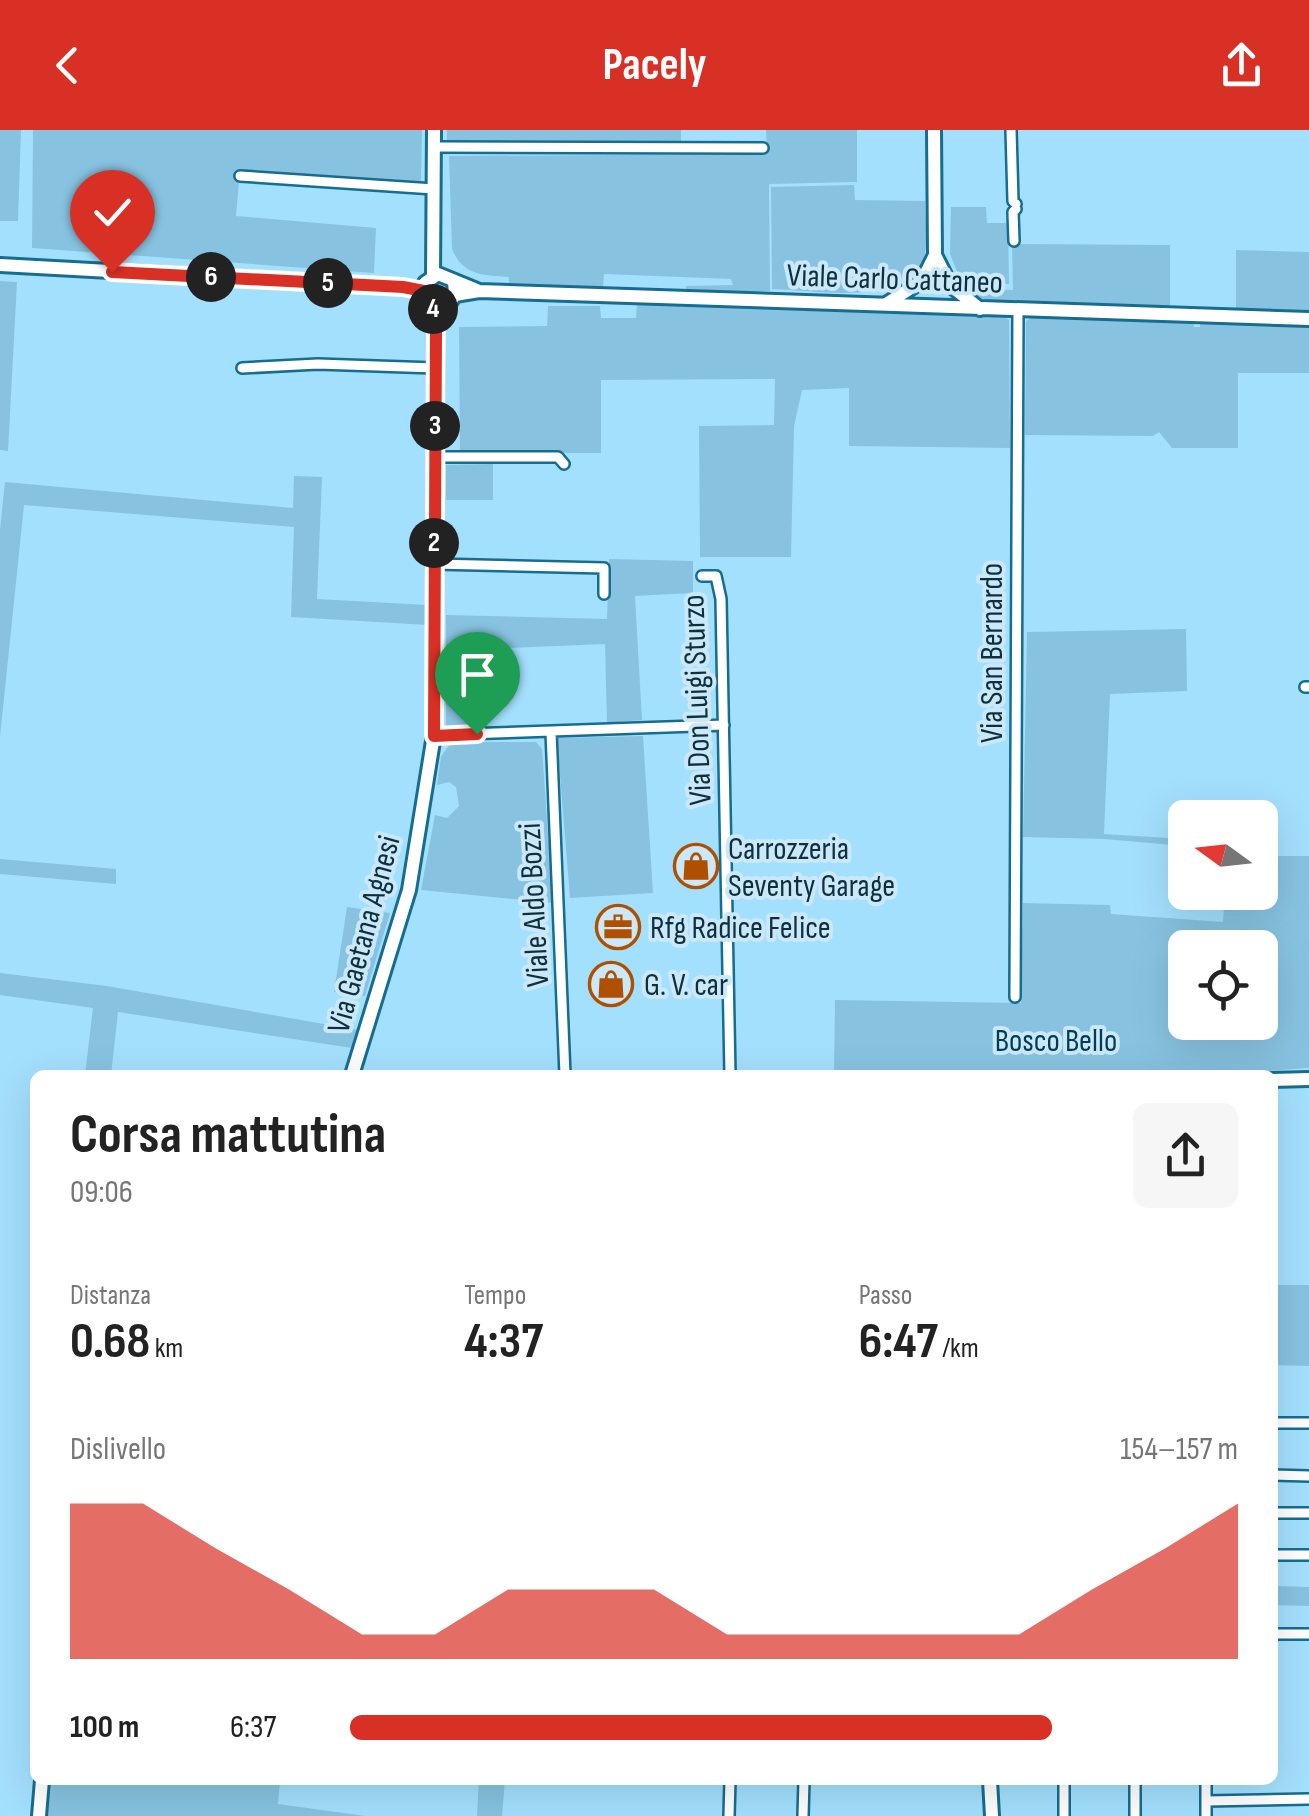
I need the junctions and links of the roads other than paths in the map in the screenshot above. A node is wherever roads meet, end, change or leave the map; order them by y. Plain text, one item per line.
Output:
1 (434, 130) edge
2 (934, 130) edge
3 (1011, 130) edge
4 (434, 147) junction
5 (763, 148) dead end
6 (240, 176) dead end
7 (434, 189) junction
8 (1014, 241) dead end
9 (935, 255) junction
10 (0, 264) edge
11 (922, 282) junction
12 (950, 285) junction
13 (441, 286) junction
14 (884, 306) junction
15 (935, 308) junction
16 (981, 309) junction
17 (1018, 310) junction
18 (1309, 319) edge
19 (436, 327) junction
20 (242, 368) dead end
21 (436, 368) junction
22 (435, 457) junction
23 (564, 464) dead end
24 (434, 564) junction
25 (702, 576) dead end
26 (604, 594) dead end
27 (724, 724) junction
28 (550, 732) junction
29 (434, 736) junction
30 (1015, 997) dead end
31 (354, 1070) edge
32 (565, 1070) edge
33 (730, 1070) edge
34 (1309, 1079) edge
35 (1278, 1080) edge
36 (1278, 1423) edge
37 (1309, 1423) edge
38 (1278, 1476) edge
39 (1309, 1476) edge
40 (1278, 1513) edge
41 (1309, 1513) edge
42 (1278, 1555) edge
43 (1309, 1555) edge
44 (1278, 1634) edge
45 (1309, 1634) edge
46 (42, 1785) edge
47 (730, 1785) edge
48 (804, 1785) edge
49 (990, 1785) edge
50 (1064, 1785) edge
51 (1135, 1785) edge
52 (1206, 1785) edge
53 (1309, 1800) edge
54 (1206, 1801) junction
55 (39, 1816) edge
56 (730, 1816) edge
57 (803, 1816) edge
58 (992, 1816) edge
59 (1064, 1816) edge
60 (1135, 1816) edge
61 (1206, 1816) edge

1 - 4 street, Via Gaetana Agnesi
2 - 9 street
3 - 8 street
4 - 5 street
4 - 7 street, Via Gaetana Agnesi
6 - 7 street
7 - 13 street, Via Gaetana Agnesi
9 - 11 street
9 - 12 street
10 - 13 street, Viale Carlo Cattaneo
11 - 14 street
11 - 15 street
12 - 15 street
12 - 16 street
13 - 14 street, Viale Carlo Cattaneo
13 - 19 street, Via Gaetana Agnesi
13 - 19 street, Via Gaetana Agnesi
14 - 15 street, Viale Carlo Cattaneo
15 - 16 street, Viale Carlo Cattaneo
16 - 17 street, Viale Carlo Cattaneo
17 - 18 street, Viale Carlo Cattaneo
17 - 30 street, Via San Bernardo
19 - 21 street, Via Gaetana Agnesi
20 - 21 street
21 - 22 street, Via Gaetana Agnesi
22 - 23 street
22 - 24 street, Via Gaetana Agnesi
24 - 26 street
24 - 29 street, Via Gaetana Agnesi
25 - 27 street, Via Don Luigi Sturzo
27 - 28 street
27 - 33 street, Via Don Luigi Sturzo
28 - 29 street
28 - 32 street, Viale Aldo Bozzi
29 - 31 street, Via Gaetana Agnesi
34 - 35 street
36 - 37 street
38 - 39 street
40 - 41 street
42 - 43 street
44 - 45 street
46 - 55 street
47 - 56 street
48 - 57 street
49 - 58 street
50 - 59 street
51 - 60 street
52 - 54 street
53 - 54 street
54 - 61 street

